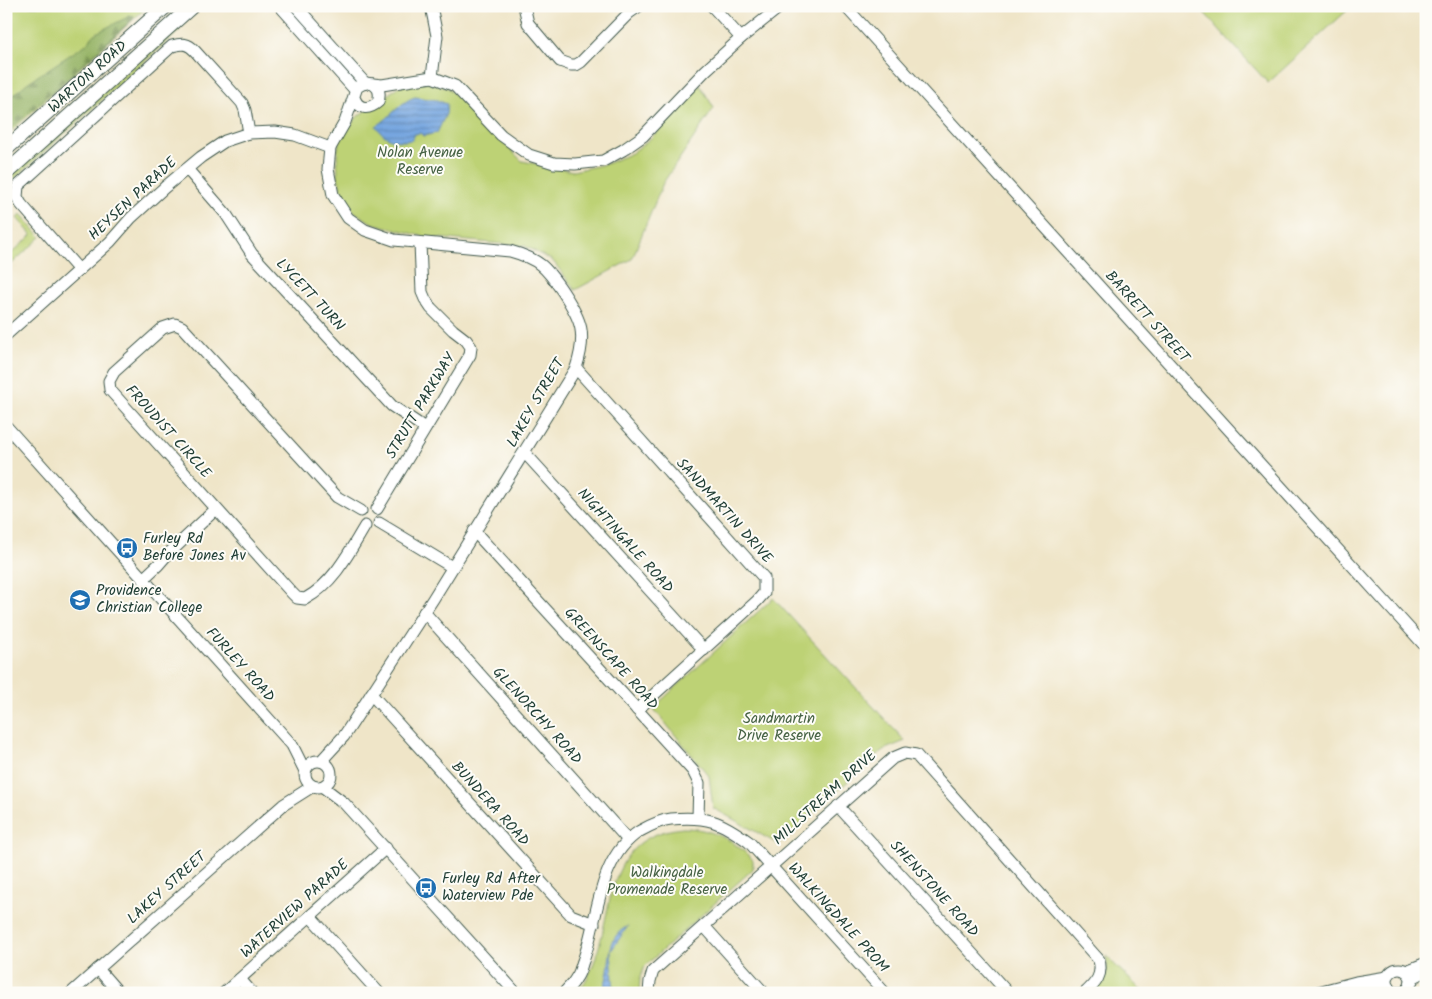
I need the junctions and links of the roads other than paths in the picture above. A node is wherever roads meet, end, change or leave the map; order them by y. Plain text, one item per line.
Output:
1 (166, 6) edge
2 (192, 6) edge
3 (280, 6) edge
4 (296, 6) edge
5 (431, 6) edge
6 (524, 6) edge
7 (639, 6) edge
8 (712, 6) edge
9 (781, 6) edge
10 (846, 6) edge
11 (741, 38) junction
12 (432, 77) junction
13 (395, 83) junction
14 (369, 84) junction
15 (355, 94) junction
16 (379, 99) junction
17 (366, 108) junction
18 (345, 122) junction
19 (249, 133) junction
20 (330, 148) junction
21 (6, 149) edge
22 (187, 169) junction
23 (6, 173) edge
24 (420, 243) junction
25 (80, 270) junction
26 (6, 335) edge
27 (576, 368) junction
28 (6, 426) edge
29 (425, 428) junction
30 (525, 452) junction
31 (216, 509) junction
32 (377, 509) junction
33 (361, 511) junction
34 (379, 523) junction
35 (365, 526) junction
36 (474, 531) junction
37 (452, 567) junction
38 (140, 576) junction
39 (424, 612) junction
40 (1426, 647) edge
41 (704, 650) junction
42 (371, 694) junction
43 (637, 710) junction
44 (292, 745) junction
45 (305, 774) junction
46 (322, 774) junction
47 (283, 805) junction
48 (838, 806) junction
49 (698, 817) junction
50 (628, 840) junction
51 (386, 848) junction
52 (771, 866) junction
53 (310, 916) junction
54 (594, 924) junction
55 (704, 926) junction
56 (1426, 962) edge
57 (98, 969) junction
58 (1406, 971) junction
59 (1426, 971) edge
60 (240, 979) junction
61 (1388, 982) junction
62 (1410, 984) junction
63 (72, 993) edge
64 (119, 993) edge
65 (224, 993) edge
66 (252, 993) edge
67 (379, 993) edge
68 (516, 993) edge
69 (564, 993) edge
70 (649, 993) edge
71 (764, 993) edge
72 (885, 993) edge
73 (1008, 993) edge
74 (1086, 993) edge
75 (1314, 993) edge
76 (1340, 993) edge
77 (1400, 993) edge

1 - 21 main road, WARTON ROAD
2 - 23 main road, WARTON ROAD
3 - 15 street
4 - 14 street
5 - 12 street
6 - 7 street
8 - 11 street
9 - 11 street
10 - 40 street, BARRETT STREET
11 - 12 street
12 - 13 street
13 - 14 street
13 - 16 street, LAKEY STREET
14 - 15 street
14 - 16 street
15 - 17 street
15 - 18 street, LAKEY STREET
16 - 17 street, LAKEY STREET
17 - 18 street, LAKEY STREET
18 - 20 street, LAKEY STREET
19 - 20 street, HEYSEN PARADE
19 - 22 street, HEYSEN PARADE
19 - 25 street
20 - 24 street, LAKEY STREET
22 - 25 street, HEYSEN PARADE
22 - 29 street, LYCETT TURN
24 - 27 street, LAKEY STREET
24 - 29 street, STRUTT PARKWAY
25 - 26 street, HEYSEN PARADE
27 - 30 street, LAKEY STREET
27 - 41 street, SANDMARTIN DRIVE
28 - 38 street, FURLEY ROAD
29 - 32 street, STRUTT PARKWAY
30 - 36 street, LAKEY STREET
30 - 41 street, NIGHTINGALE ROAD
31 - 33 street, FROUDIST CIRCLE
31 - 35 street, FROUDIST CIRCLE
31 - 38 street
32 - 33 street
32 - 34 street
33 - 35 street
34 - 35 street
34 - 37 street
36 - 37 street, LAKEY STREET
36 - 43 street, GREENSCAPE ROAD
37 - 39 street, LAKEY STREET
38 - 44 street, FURLEY ROAD
39 - 42 street, LAKEY STREET
39 - 50 street, GLENORCHY ROAD
41 - 43 street, SANDMARTIN DRIVE
42 - 46 street, LAKEY STREET
42 - 54 street, BUNDERA ROAD
43 - 49 street, GREENSCAPE ROAD
44 - 45 street, FURLEY ROAD
44 - 46 street, FURLEY ROAD
45 - 46 street
45 - 46 street, LAKEY STREET
45 - 47 street, LAKEY STREET
46 - 47 street, LAKEY STREET
46 - 51 street, FURLEY ROAD
47 - 57 street, LAKEY STREET
48 - 52 street, MILLSTREAM DRIVE
48 - 73 street, SHENSTONE ROAD
48 - 74 street, MILLSTREAM DRIVE
49 - 50 street, WALKINGDALE PROM
49 - 52 street, WALKINGDALE PROM
50 - 54 street, WALKINGDALE PROM
51 - 53 street, WATERVIEW PARADE
51 - 68 street, FURLEY ROAD
52 - 55 street, MILLSTREAM DRIVE
52 - 72 street, WALKINGDALE PROM
53 - 60 street, WATERVIEW PARADE
53 - 67 street
54 - 69 street, WALKINGDALE PROM
55 - 70 street, MILLSTREAM DRIVE
55 - 71 street
56 - 58 street
57 - 63 street, LAKEY STREET
57 - 64 street
58 - 61 street
58 - 62 street
59 - 62 street
60 - 65 street, WATERVIEW PARADE
60 - 66 street
61 - 75 street
61 - 76 street
61 - 77 street
62 - 77 street

